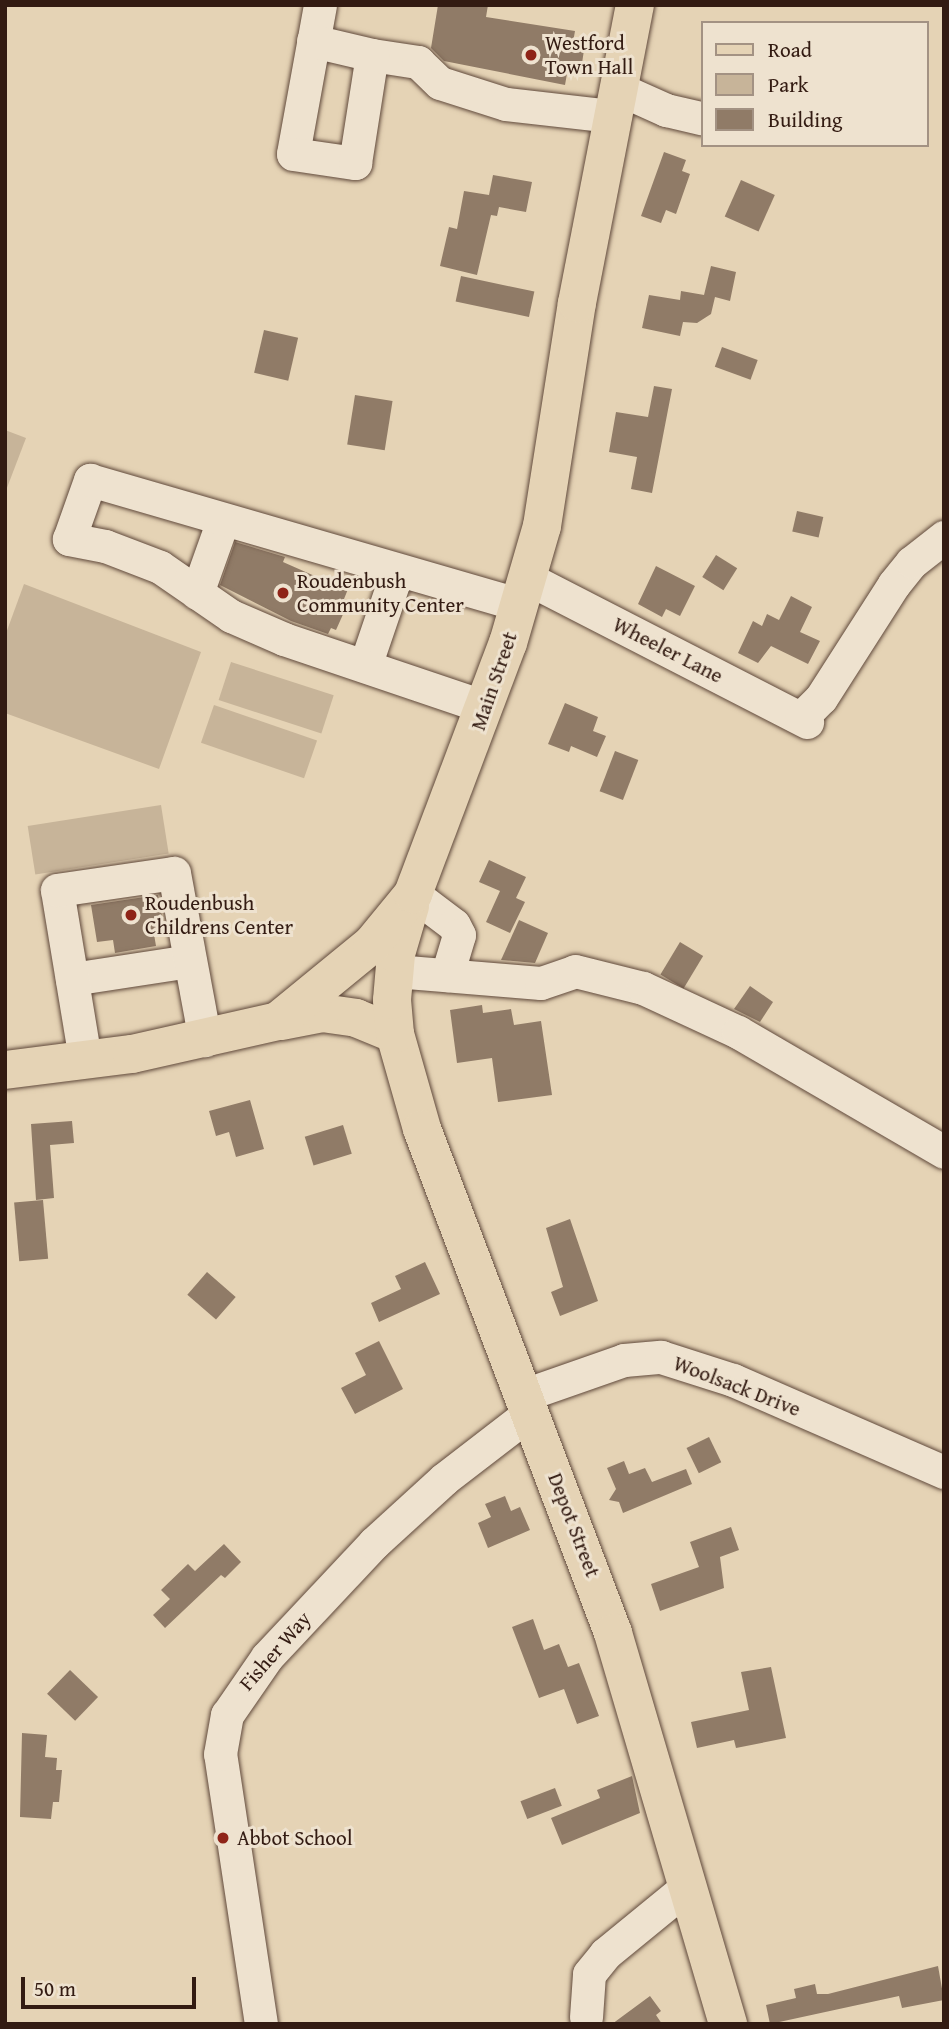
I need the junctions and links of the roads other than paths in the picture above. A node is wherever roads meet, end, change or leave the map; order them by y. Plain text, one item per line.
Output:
1 (320, 5) edge
2 (635, 5) edge
3 (313, 41) junction
4 (372, 55) junction
5 (614, 102) junction
6 (701, 118) edge
7 (223, 520) junction
8 (944, 537) edge
9 (397, 572) junction
10 (523, 592) junction
11 (197, 593) junction
12 (365, 666) junction
13 (485, 707) junction
14 (413, 894) junction
15 (190, 961) junction
16 (394, 971) junction
17 (447, 975) junction
18 (72, 979) junction
19 (278, 1021) junction
20 (395, 1034) junction
21 (205, 1040) junction
22 (85, 1059) junction
23 (5, 1070) edge
24 (944, 1152) edge
25 (527, 1403) junction
26 (944, 1472) edge
27 (688, 1886) junction
28 (586, 2017) dead end
29 (261, 2024) edge
30 (728, 2024) edge

1 - 3 street
2 - 5 main road, Main Street
3 - 4 street
3 - 4 street
4 - 5 street
5 - 6 street
5 - 10 main road, Main Street
7 - 9 street, Wheeler Lane
7 - 11 street
7 - 11 street, Wheeler Lane
8 - 10 street, Wheeler Lane
9 - 10 street, Wheeler Lane
9 - 12 street
10 - 13 main road, Main Street
11 - 12 street
12 - 13 street
13 - 14 main road, Main Street
14 - 16 main road, Depot Street
14 - 17 street
14 - 19 main road, Main Street
15 - 18 street
15 - 18 street
15 - 21 street
16 - 17 street
16 - 20 main road, Depot Street
17 - 24 street
18 - 22 street
19 - 20 main road
19 - 21 main road, Main Street
20 - 25 main road, Depot Street
21 - 22 main road, Main Street
22 - 23 main road, Main Street
25 - 26 street, Woolsack Drive
25 - 27 main road, Depot Street
25 - 29 street, Fisher Way
27 - 28 street
27 - 30 main road, Depot Street

